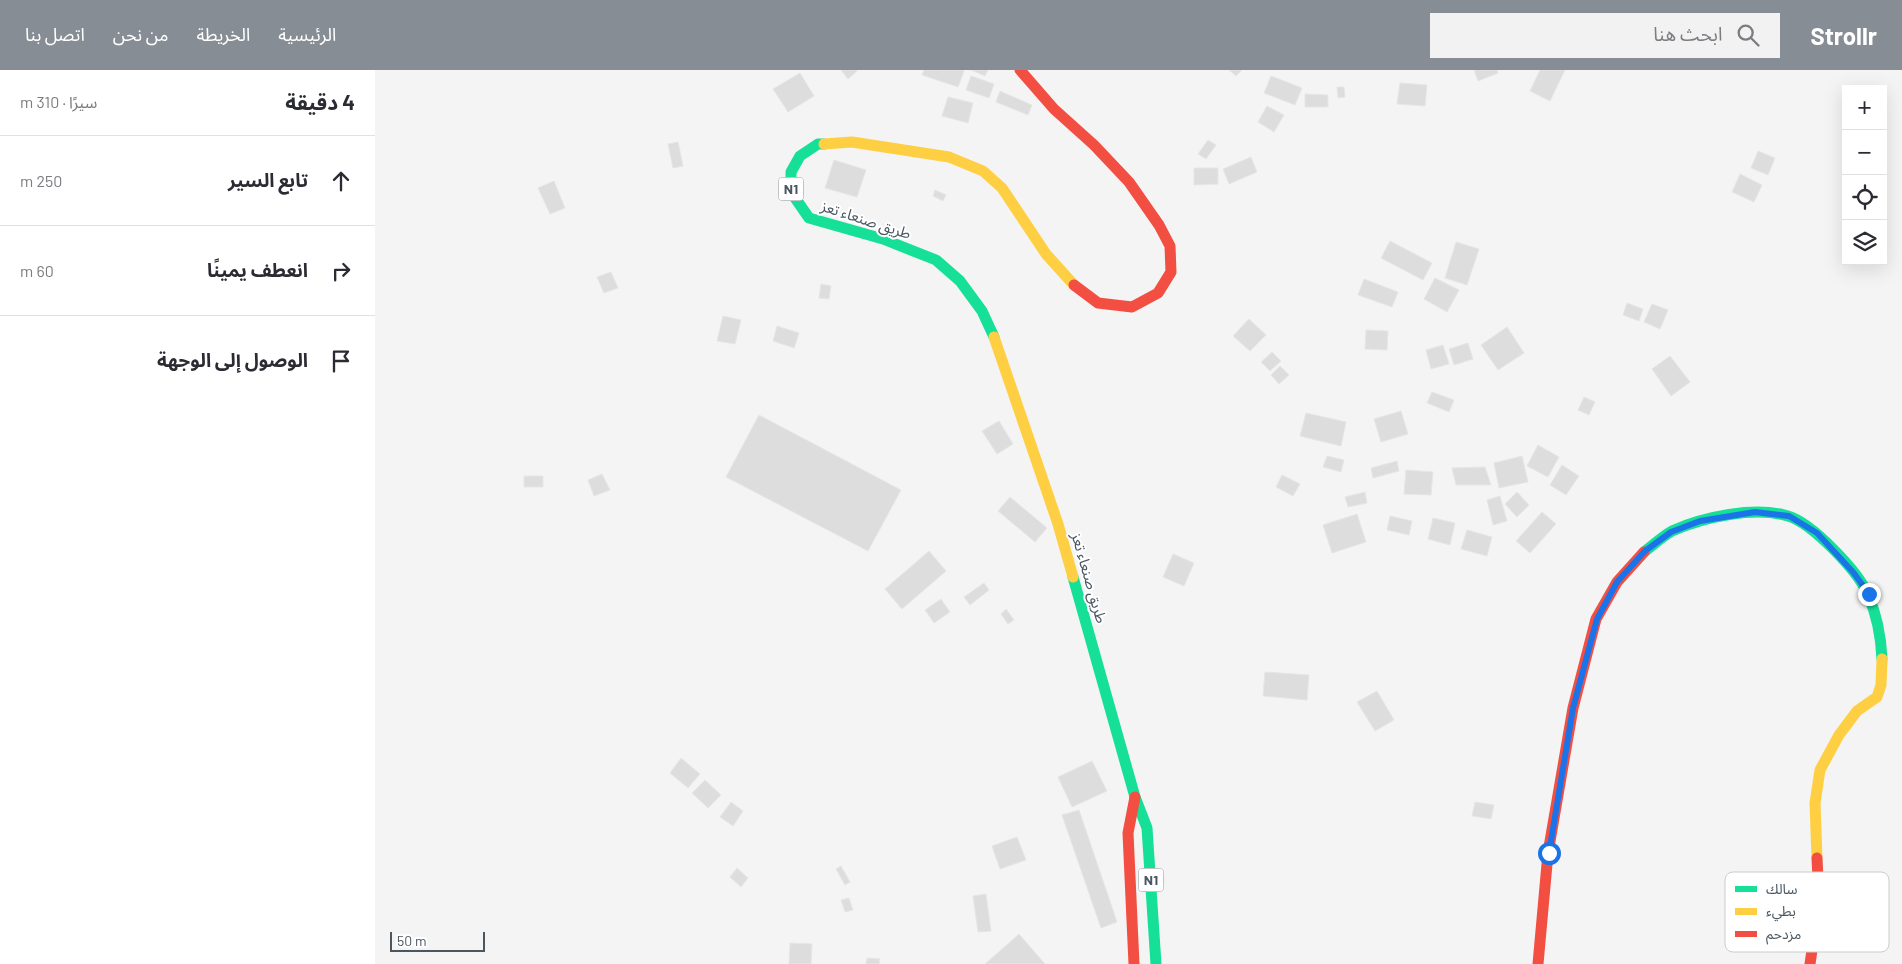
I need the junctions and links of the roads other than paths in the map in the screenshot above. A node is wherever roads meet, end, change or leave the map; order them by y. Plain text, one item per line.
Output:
1 (1020, 70) edge
2 (1135, 797) junction
3 (1818, 872) edge
4 (1134, 964) edge
5 (1156, 964) edge
6 (1539, 964) edge

1 - 2 main road, طريق صنعاء تعز / N1
2 - 4 main road, طريق صنعاء تعز / N1
2 - 5 main road, طريق صنعاء تعز / N1
3 - 6 main road

